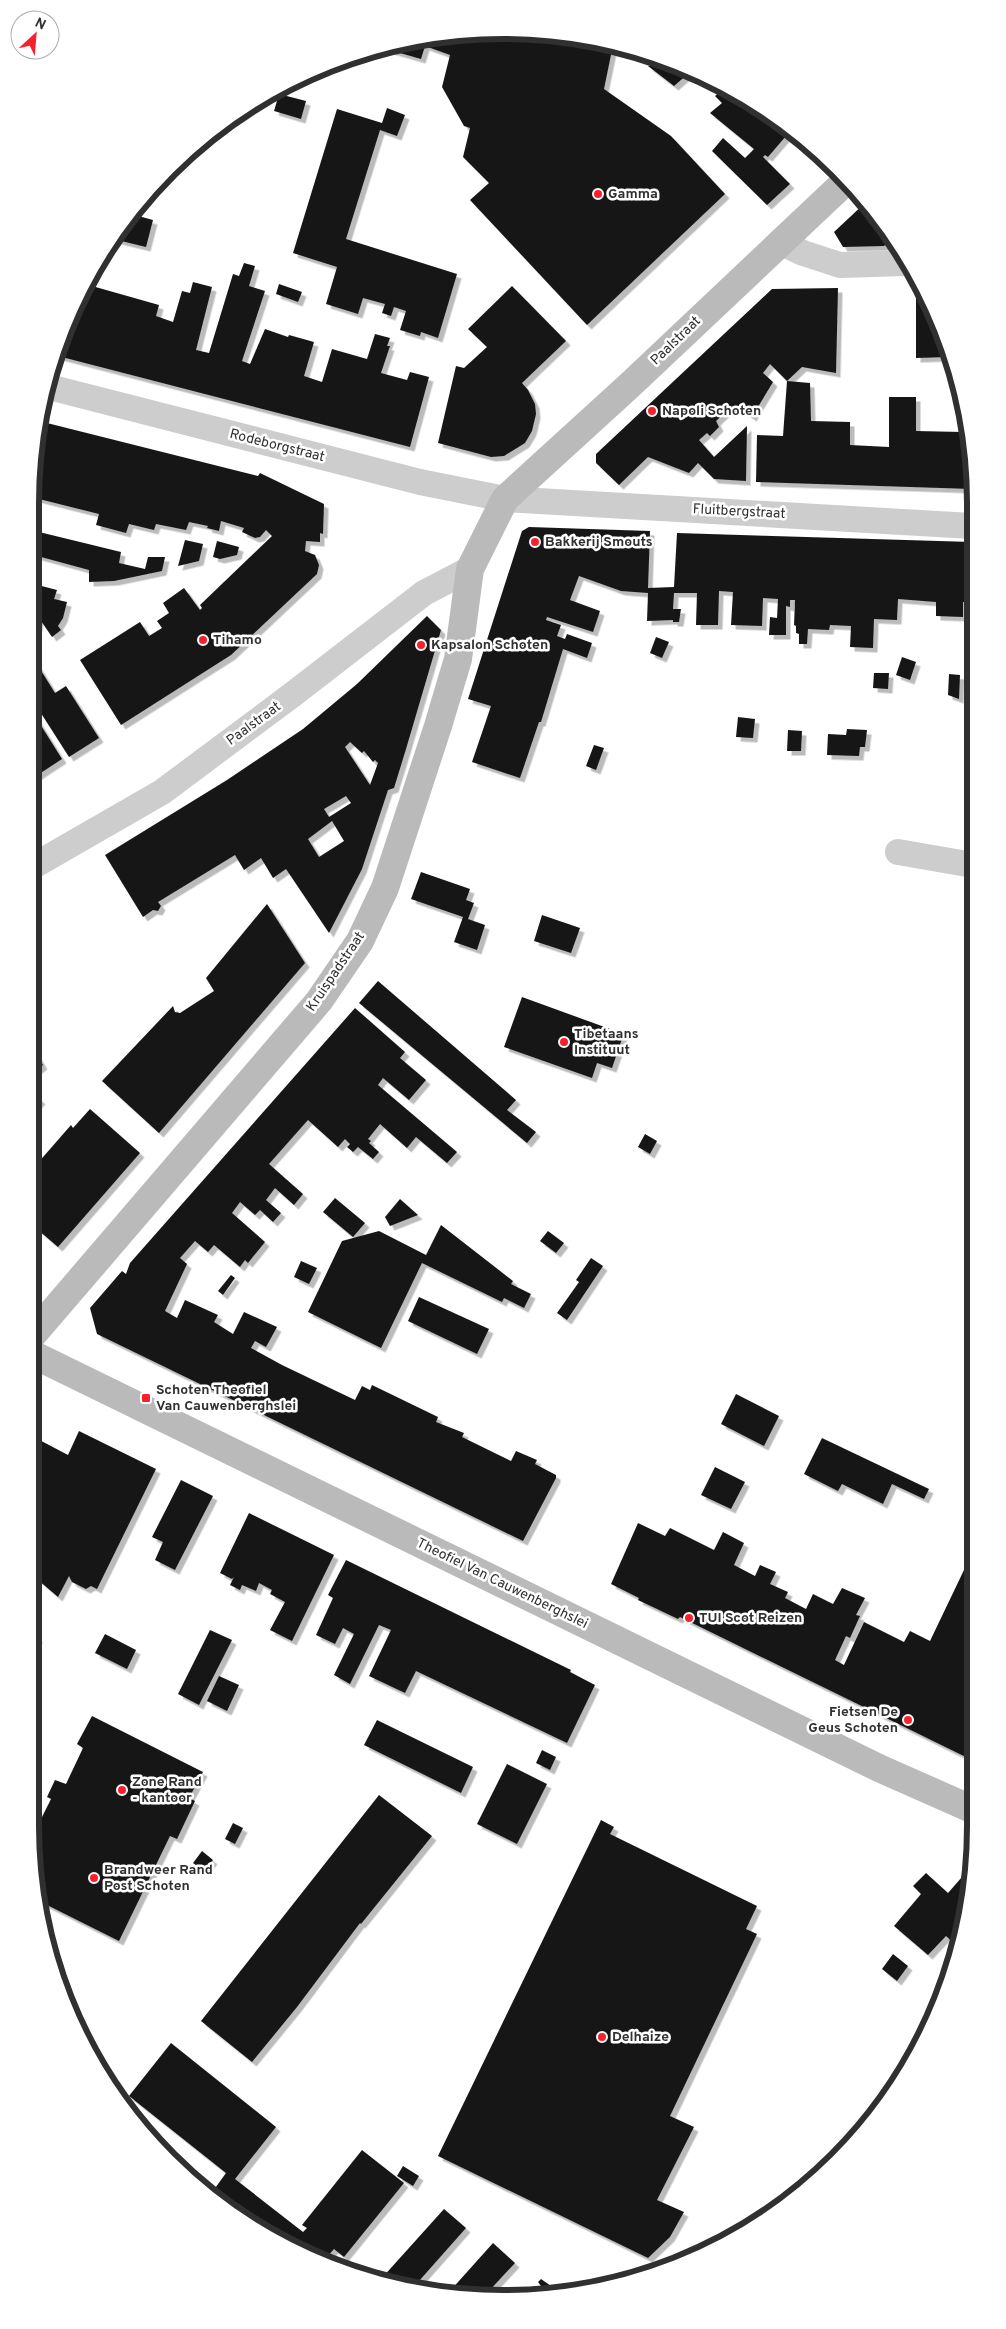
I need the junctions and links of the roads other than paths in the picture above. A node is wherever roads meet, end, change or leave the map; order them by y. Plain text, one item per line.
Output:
1 (841, 186) edge
2 (780, 242) junction
3 (900, 263) edge
4 (54, 388) edge
5 (506, 499) junction
6 (967, 526) edge
7 (470, 570) junction
8 (898, 852) dead end
9 (39, 863) edge
10 (967, 864) edge
11 (39, 1328) edge
12 (39, 1357) edge
13 (967, 1807) edge

1 - 2 street, Paalstraat
2 - 3 street
2 - 5 street, Paalstraat
4 - 5 street, Rodeborgstraat
5 - 6 street, Fluitbergstraat
5 - 7 street, Kruispadstraat
7 - 9 street, Paalstraat
7 - 11 street, Kruispadstraat
8 - 10 street
12 - 13 street, Theofiel Van Cauwenberghslei

